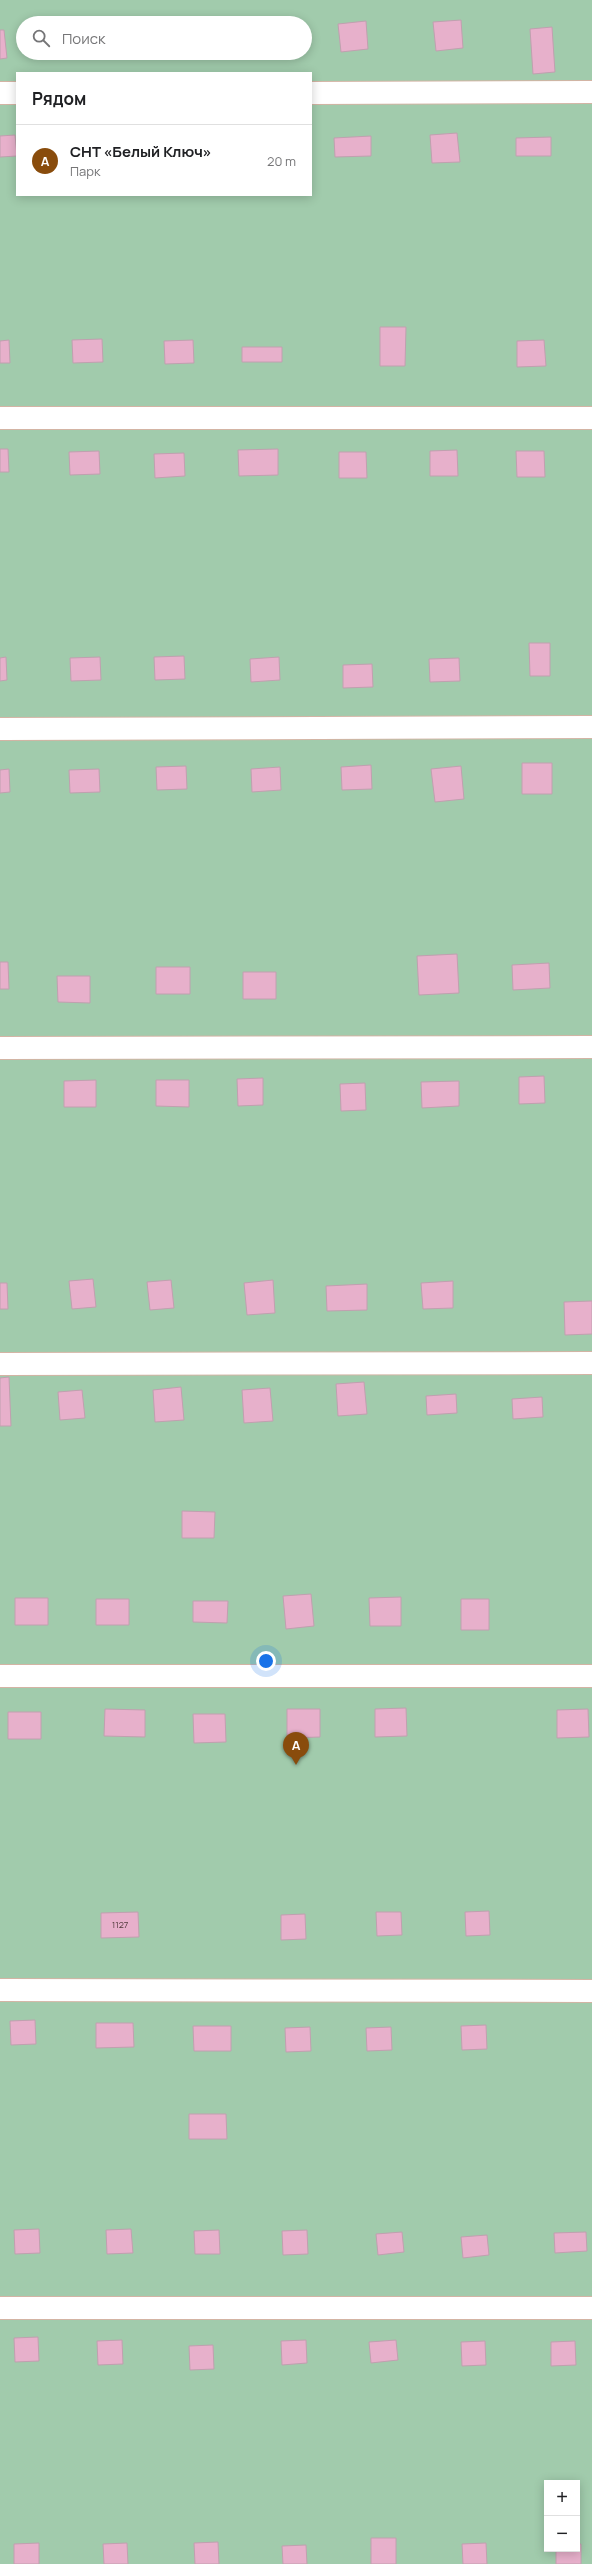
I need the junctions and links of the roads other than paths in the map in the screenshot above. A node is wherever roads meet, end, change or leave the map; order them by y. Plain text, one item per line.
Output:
1 (592, 92) edge
2 (0, 93) edge
3 (16, 93) edge
4 (312, 93) edge
5 (0, 418) edge
6 (592, 418) edge
7 (592, 727) edge
8 (0, 729) edge
9 (592, 1047) edge
10 (0, 1048) edge
11 (592, 1363) edge
12 (0, 1364) edge
13 (0, 1676) edge
14 (592, 1676) edge
15 (0, 1990) edge
16 (592, 1991) edge
17 (0, 2308) edge
18 (592, 2308) edge

1 - 4 street
2 - 3 street
5 - 6 street
7 - 8 street
9 - 10 street
11 - 12 street
13 - 14 street
15 - 16 street
17 - 18 street

